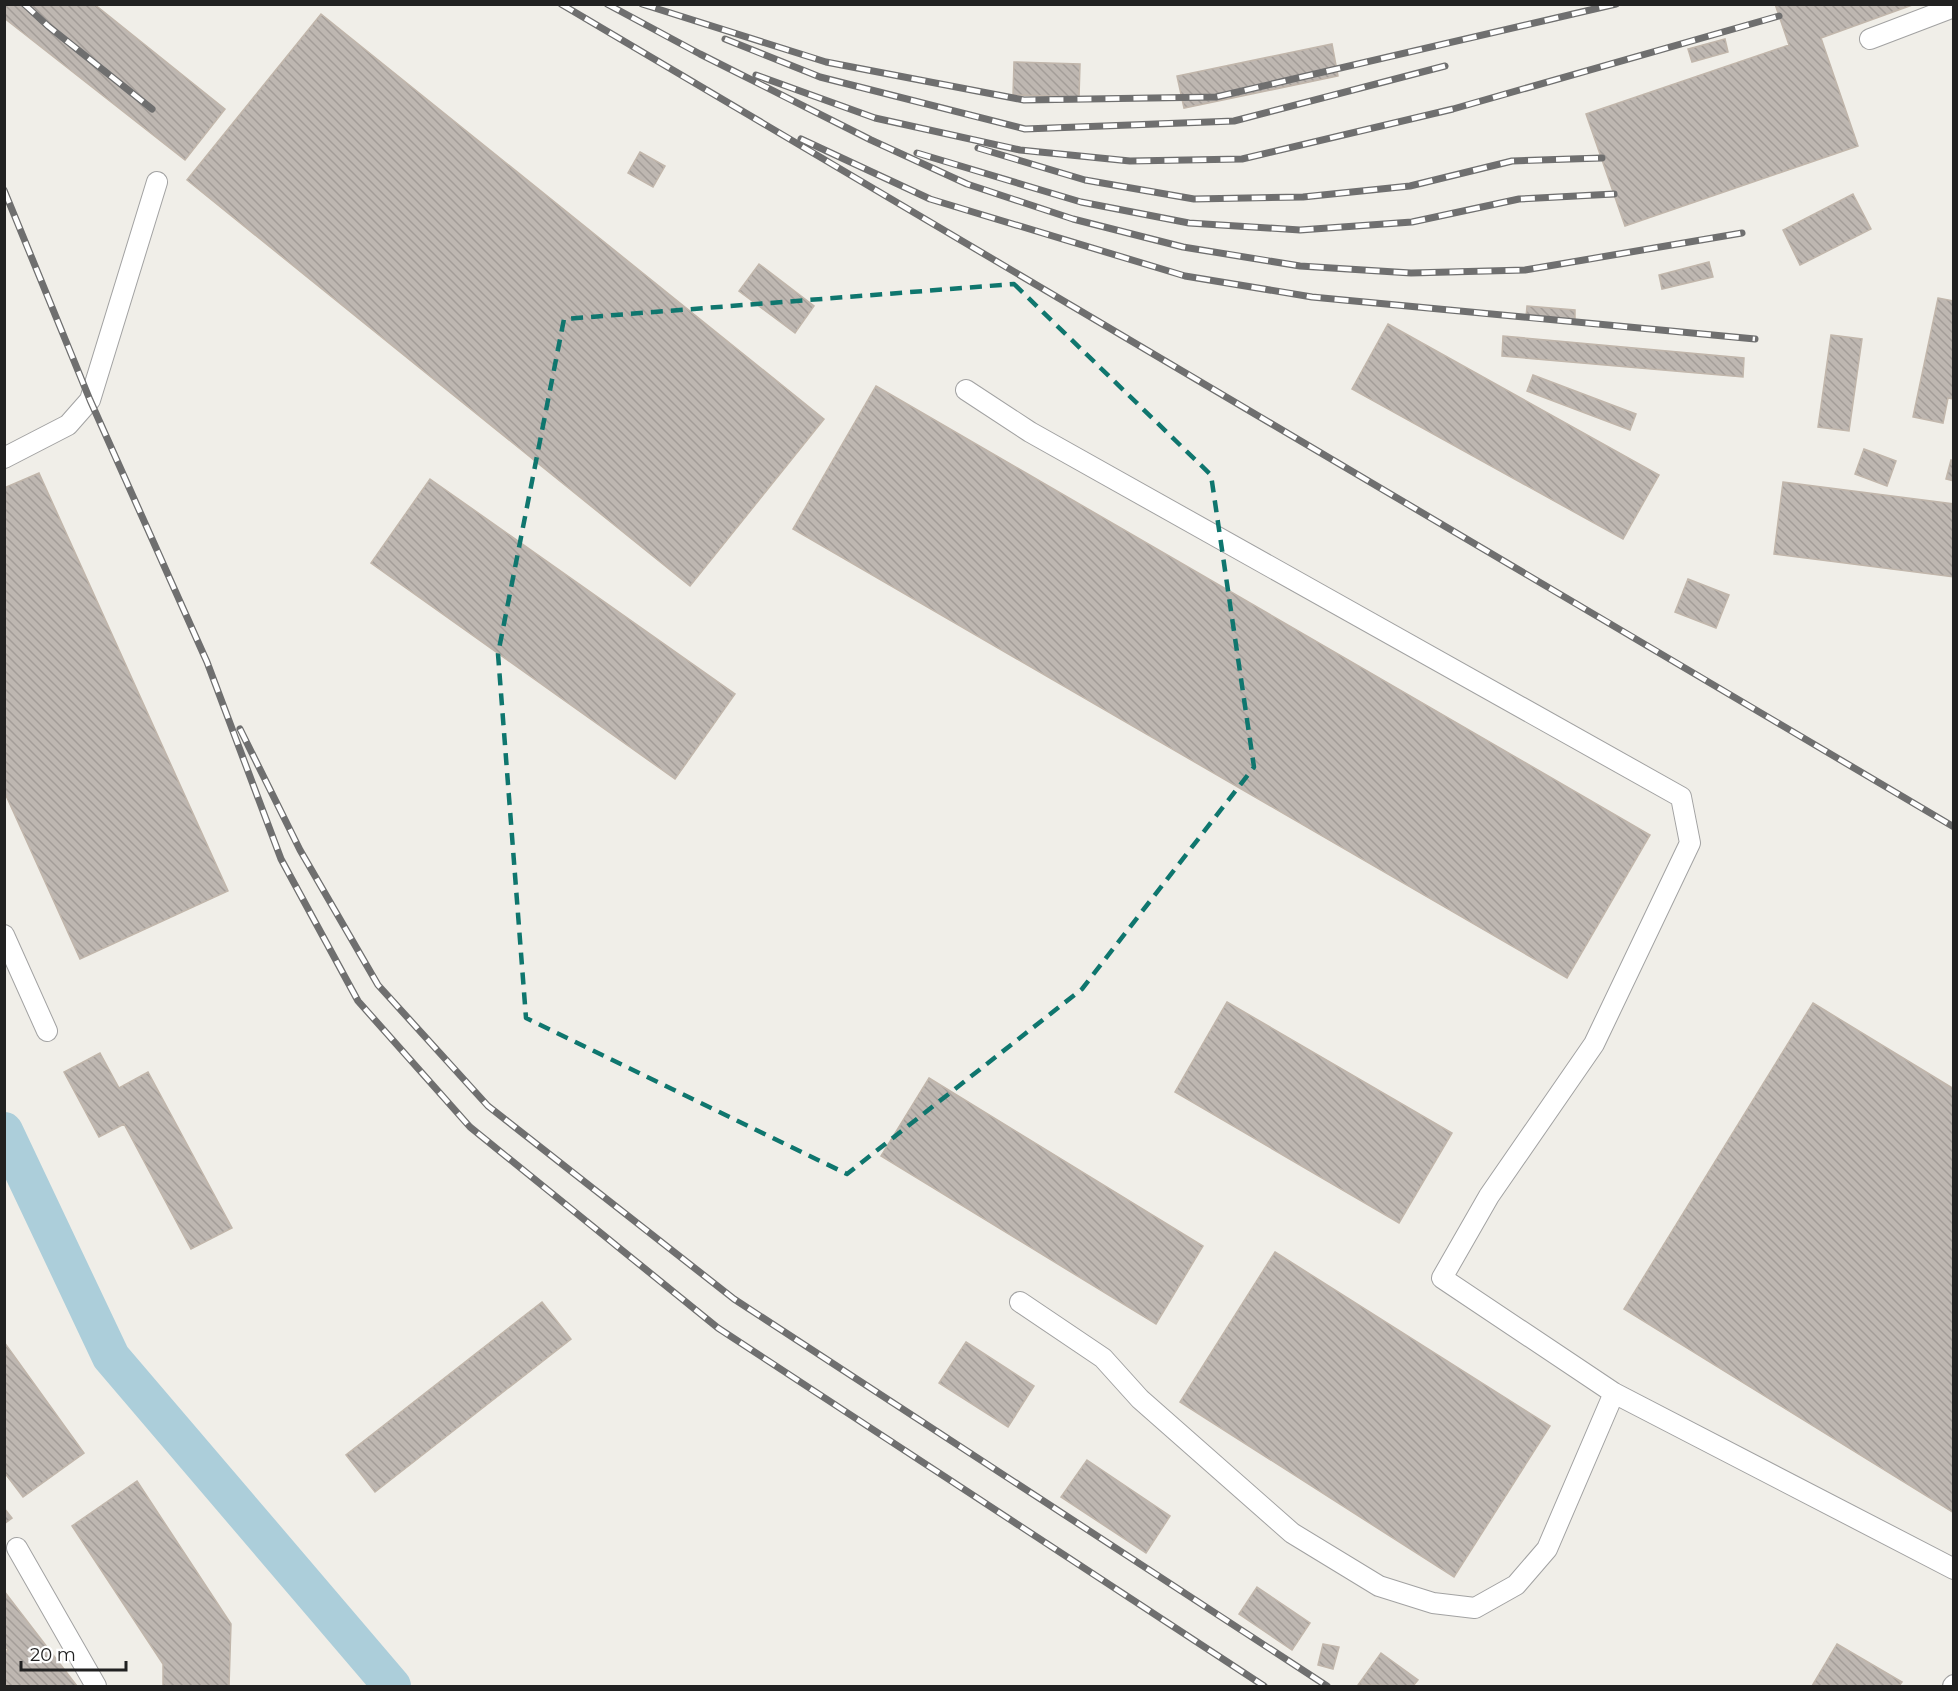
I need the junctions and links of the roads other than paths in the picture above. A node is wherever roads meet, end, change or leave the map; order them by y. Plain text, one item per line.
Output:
1 (1953, 7) edge
2 (1870, 39) dead end
3 (157, 182) dead end
4 (966, 390) dead end
5 (4, 458) edge
6 (4, 935) edge
7 (47, 1031) dead end
8 (1020, 1302) dead end
9 (1614, 1393) junction
10 (17, 1548) dead end
11 (1953, 1569) edge
12 (96, 1686) edge

1 - 2 lane
3 - 5 lane
4 - 9 lane
6 - 7 lane
8 - 9 lane
9 - 11 lane
10 - 12 lane

